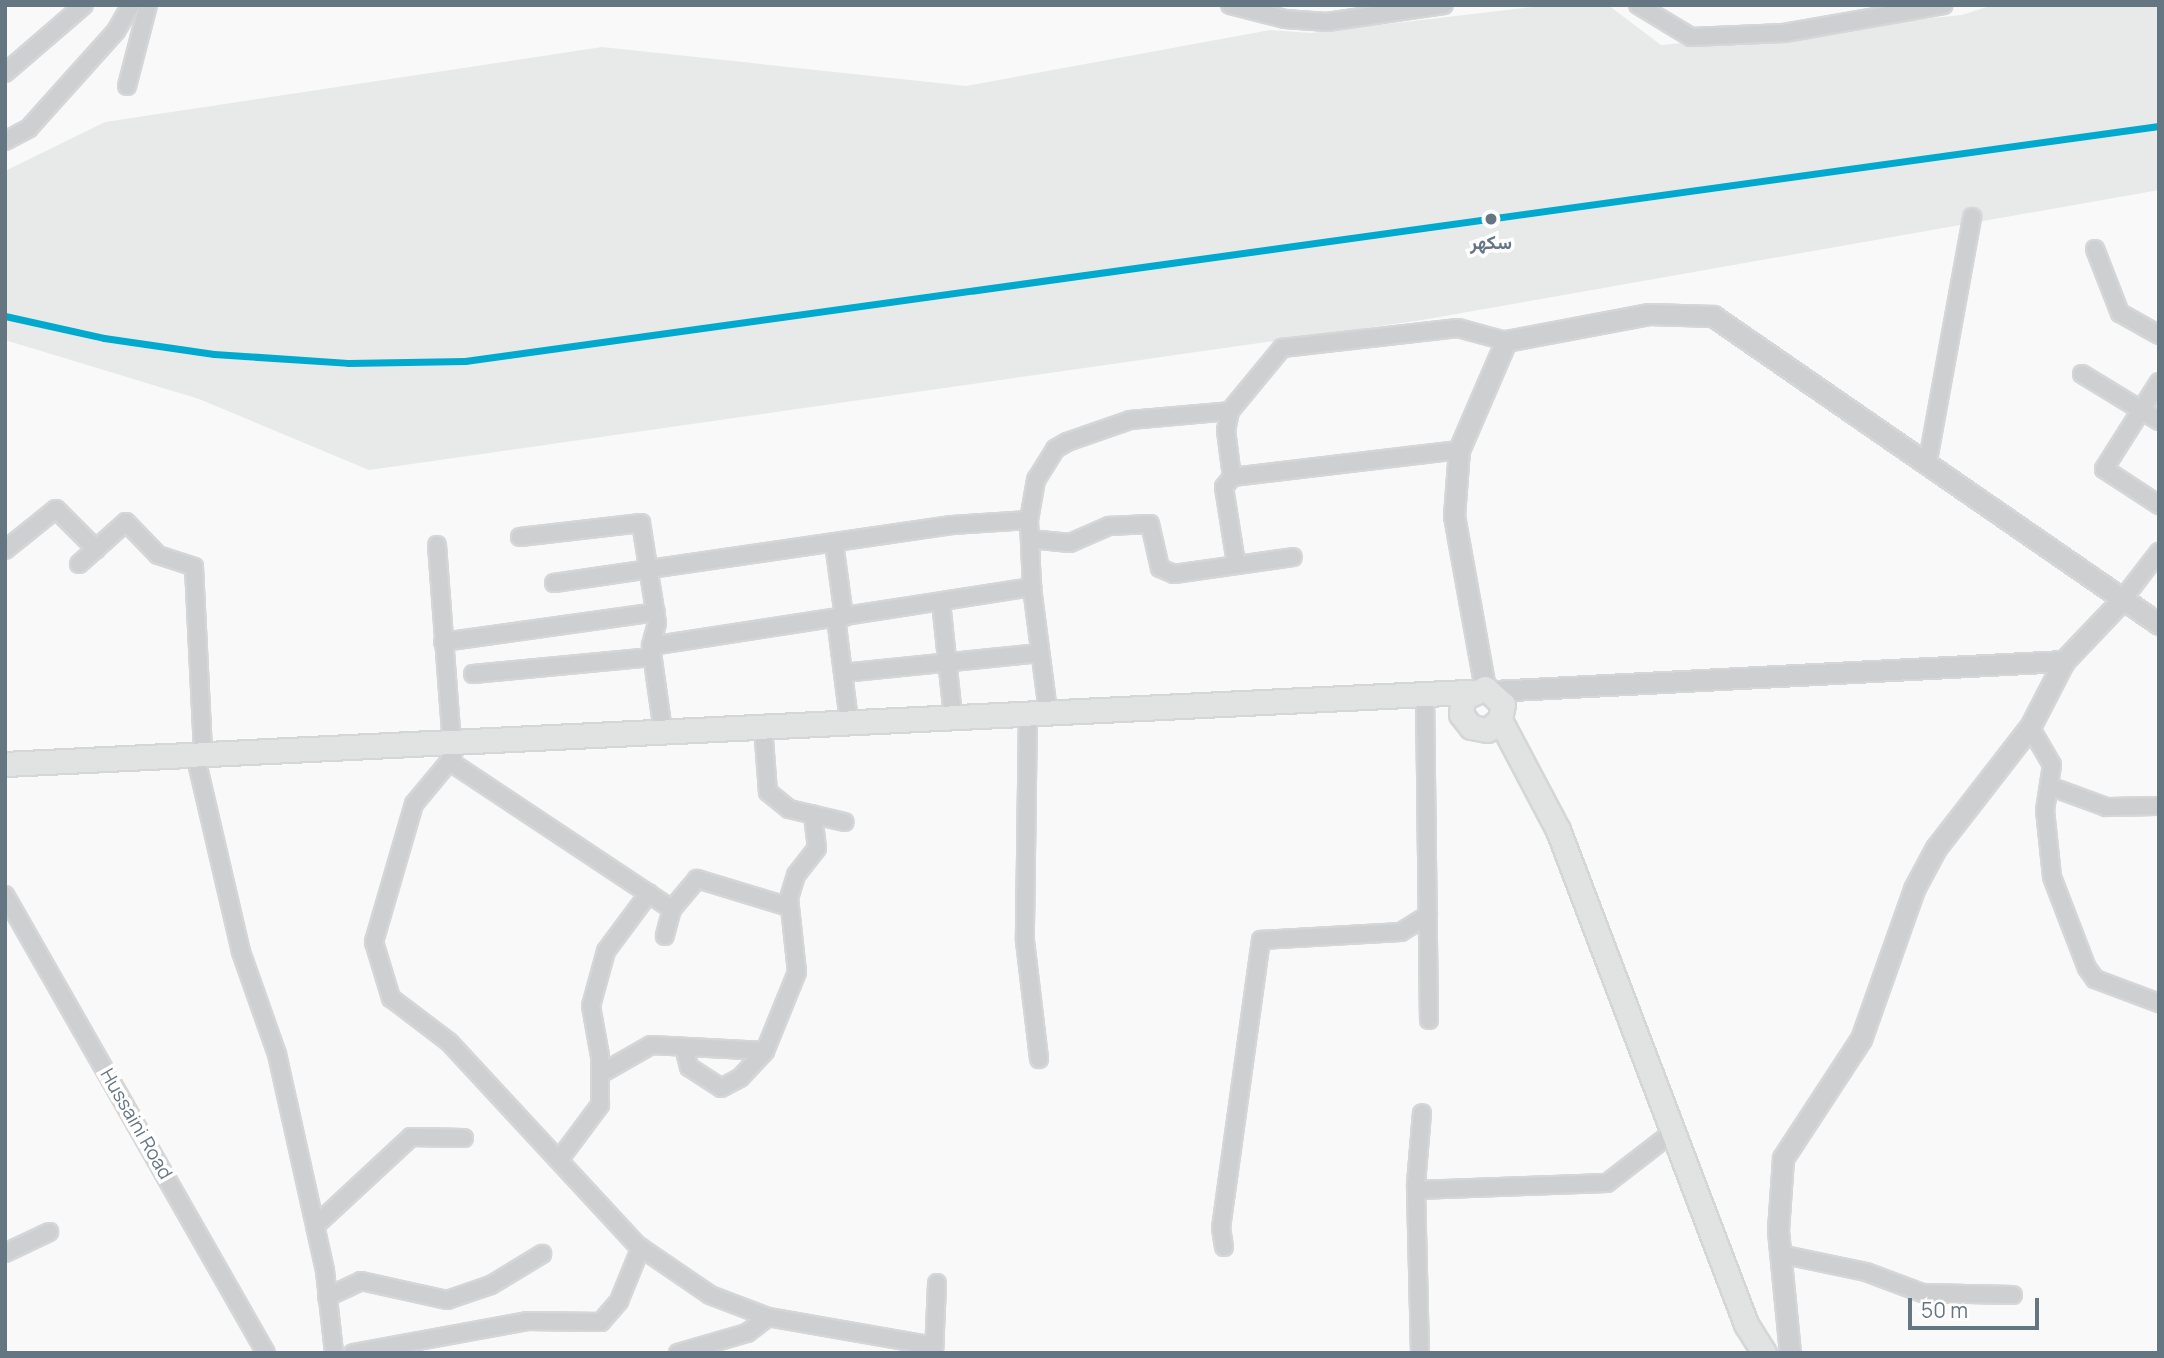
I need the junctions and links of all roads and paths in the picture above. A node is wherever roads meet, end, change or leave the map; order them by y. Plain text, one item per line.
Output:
1 (84, 5) edge
2 (131, 5) edge
3 (148, 5) edge
4 (1230, 5) edge
5 (1444, 5) edge
6 (1637, 5) edge
7 (1944, 5) edge
8 (1391, 9) edge
9 (5, 73) edge
10 (127, 86) dead end
11 (5, 141) edge
12 (1972, 217) dead end
13 (2095, 249) dead end
14 (2159, 335) edge
15 (1506, 341) junction
16 (2082, 374) dead end
17 (2159, 382) edge
18 (2141, 410) junction
19 (1230, 411) junction
20 (2159, 421) edge
21 (1459, 450) junction
22 (1928, 460) junction
23 (1232, 477) junction
24 (2159, 505) edge
25 (1029, 520) junction
26 (520, 537) dead end
27 (1030, 539) junction
28 (834, 543) junction
29 (437, 544) dead end
30 (96, 549) junction
31 (5, 550) edge
32 (2159, 552) edge
33 (1293, 557) dead end
34 (1236, 563) junction
35 (79, 564) dead end
36 (648, 569) junction
37 (554, 583) dead end
38 (1032, 587) junction
39 (2122, 600) junction
40 (941, 602) junction
41 (656, 612) junction
42 (840, 617) junction
43 (2159, 624) edge
44 (443, 642) junction
45 (652, 651) junction
46 (1040, 653) junction
47 (2064, 661) junction
48 (948, 663) junction
49 (843, 673) junction
50 (473, 674) dead end
51 (1482, 690) junction
52 (1424, 694) junction
53 (1038, 712) junction
54 (953, 716) junction
55 (1500, 720) junction
56 (849, 721) junction
57 (763, 726) junction
58 (2030, 727) junction
59 (663, 731) junction
60 (449, 751) junction
61 (199, 754) junction
62 (5, 764) edge
63 (2049, 786) junction
64 (2159, 806) edge
65 (813, 814) junction
66 (845, 822) dead end
67 (649, 893) junction
68 (5, 895) edge
69 (789, 907) junction
70 (671, 909) junction
71 (1428, 915) junction
72 (665, 936) dead end
73 (2159, 1003) edge
74 (1429, 1020) dead end
75 (684, 1047) junction
76 (765, 1051) junction
77 (1039, 1059) dead end
78 (602, 1073) junction
79 (1422, 1114) dead end
80 (1673, 1132) junction
81 (464, 1138) dead end
82 (559, 1160) junction
83 (1417, 1190) junction
84 (315, 1226) junction
85 (49, 1232) dead end
86 (641, 1247) junction
87 (1224, 1247) dead end
88 (5, 1253) edge
89 (542, 1254) dead end
90 (1780, 1254) junction
91 (937, 1283) dead end
92 (2013, 1295) dead end
93 (327, 1297) junction
94 (768, 1317) junction
95 (934, 1349) edge
96 (266, 1353) edge
97 (334, 1353) edge
98 (353, 1353) edge
99 (678, 1353) edge
100 (1420, 1353) edge
101 (1764, 1353) edge
102 (1790, 1353) edge

1 - 9 street
2 - 11 street
3 - 10 street
4 - 8 street
5 - 8 street
6 - 7 street
12 - 22 street
13 - 14 street
15 - 19 street
15 - 21 street
15 - 22 street
16 - 18 street
17 - 18 street
18 - 20 street
18 - 24 street
19 - 23 street
19 - 25 street
21 - 23 street
21 - 51 street
22 - 39 street
23 - 34 street
25 - 27 street
25 - 28 street
26 - 36 street
27 - 34 street
27 - 38 street
28 - 36 street
28 - 42 street
29 - 44 street
30 - 31 street
30 - 35 street
30 - 61 street
32 - 39 street
33 - 34 street
36 - 37 street
36 - 41 street
38 - 40 street
38 - 46 street
39 - 43 street
39 - 47 street
40 - 42 street
40 - 48 street
41 - 44 street
41 - 45 street
42 - 45 street
42 - 49 street
44 - 60 street
45 - 50 street
45 - 59 street
46 - 48 street
46 - 53 street
47 - 51 street
47 - 58 street
48 - 49 street
48 - 54 street
49 - 56 street
51 - 52 main road
51 - 55 main road
51 - 55 main road
52 - 53 main road
52 - 71 street
53 - 54 main road
53 - 77 street
54 - 56 main road
55 - 80 main road
56 - 57 main road
57 - 59 main road
57 - 65 street
58 - 63 street
58 - 90 street
59 - 60 main road
60 - 61 main road
60 - 67 street
60 - 82 street
61 - 62 main road
61 - 84 street
63 - 64 street
63 - 73 street
65 - 66 street
65 - 69 street
67 - 70 street
67 - 78 street
68 - 96 street, Hussaini Road
69 - 70 street
69 - 76 street
70 - 72 street
71 - 74 street
71 - 87 street
75 - 76 street
75 - 76 street
75 - 78 street
78 - 82 street
79 - 83 street
80 - 83 street
80 - 101 main road
81 - 84 street
82 - 86 street
83 - 100 street
84 - 93 street
85 - 88 street
86 - 94 street
86 - 98 street
89 - 93 street
90 - 92 street
90 - 102 street
91 - 95 street
93 - 97 street
94 - 95 street
94 - 99 street

